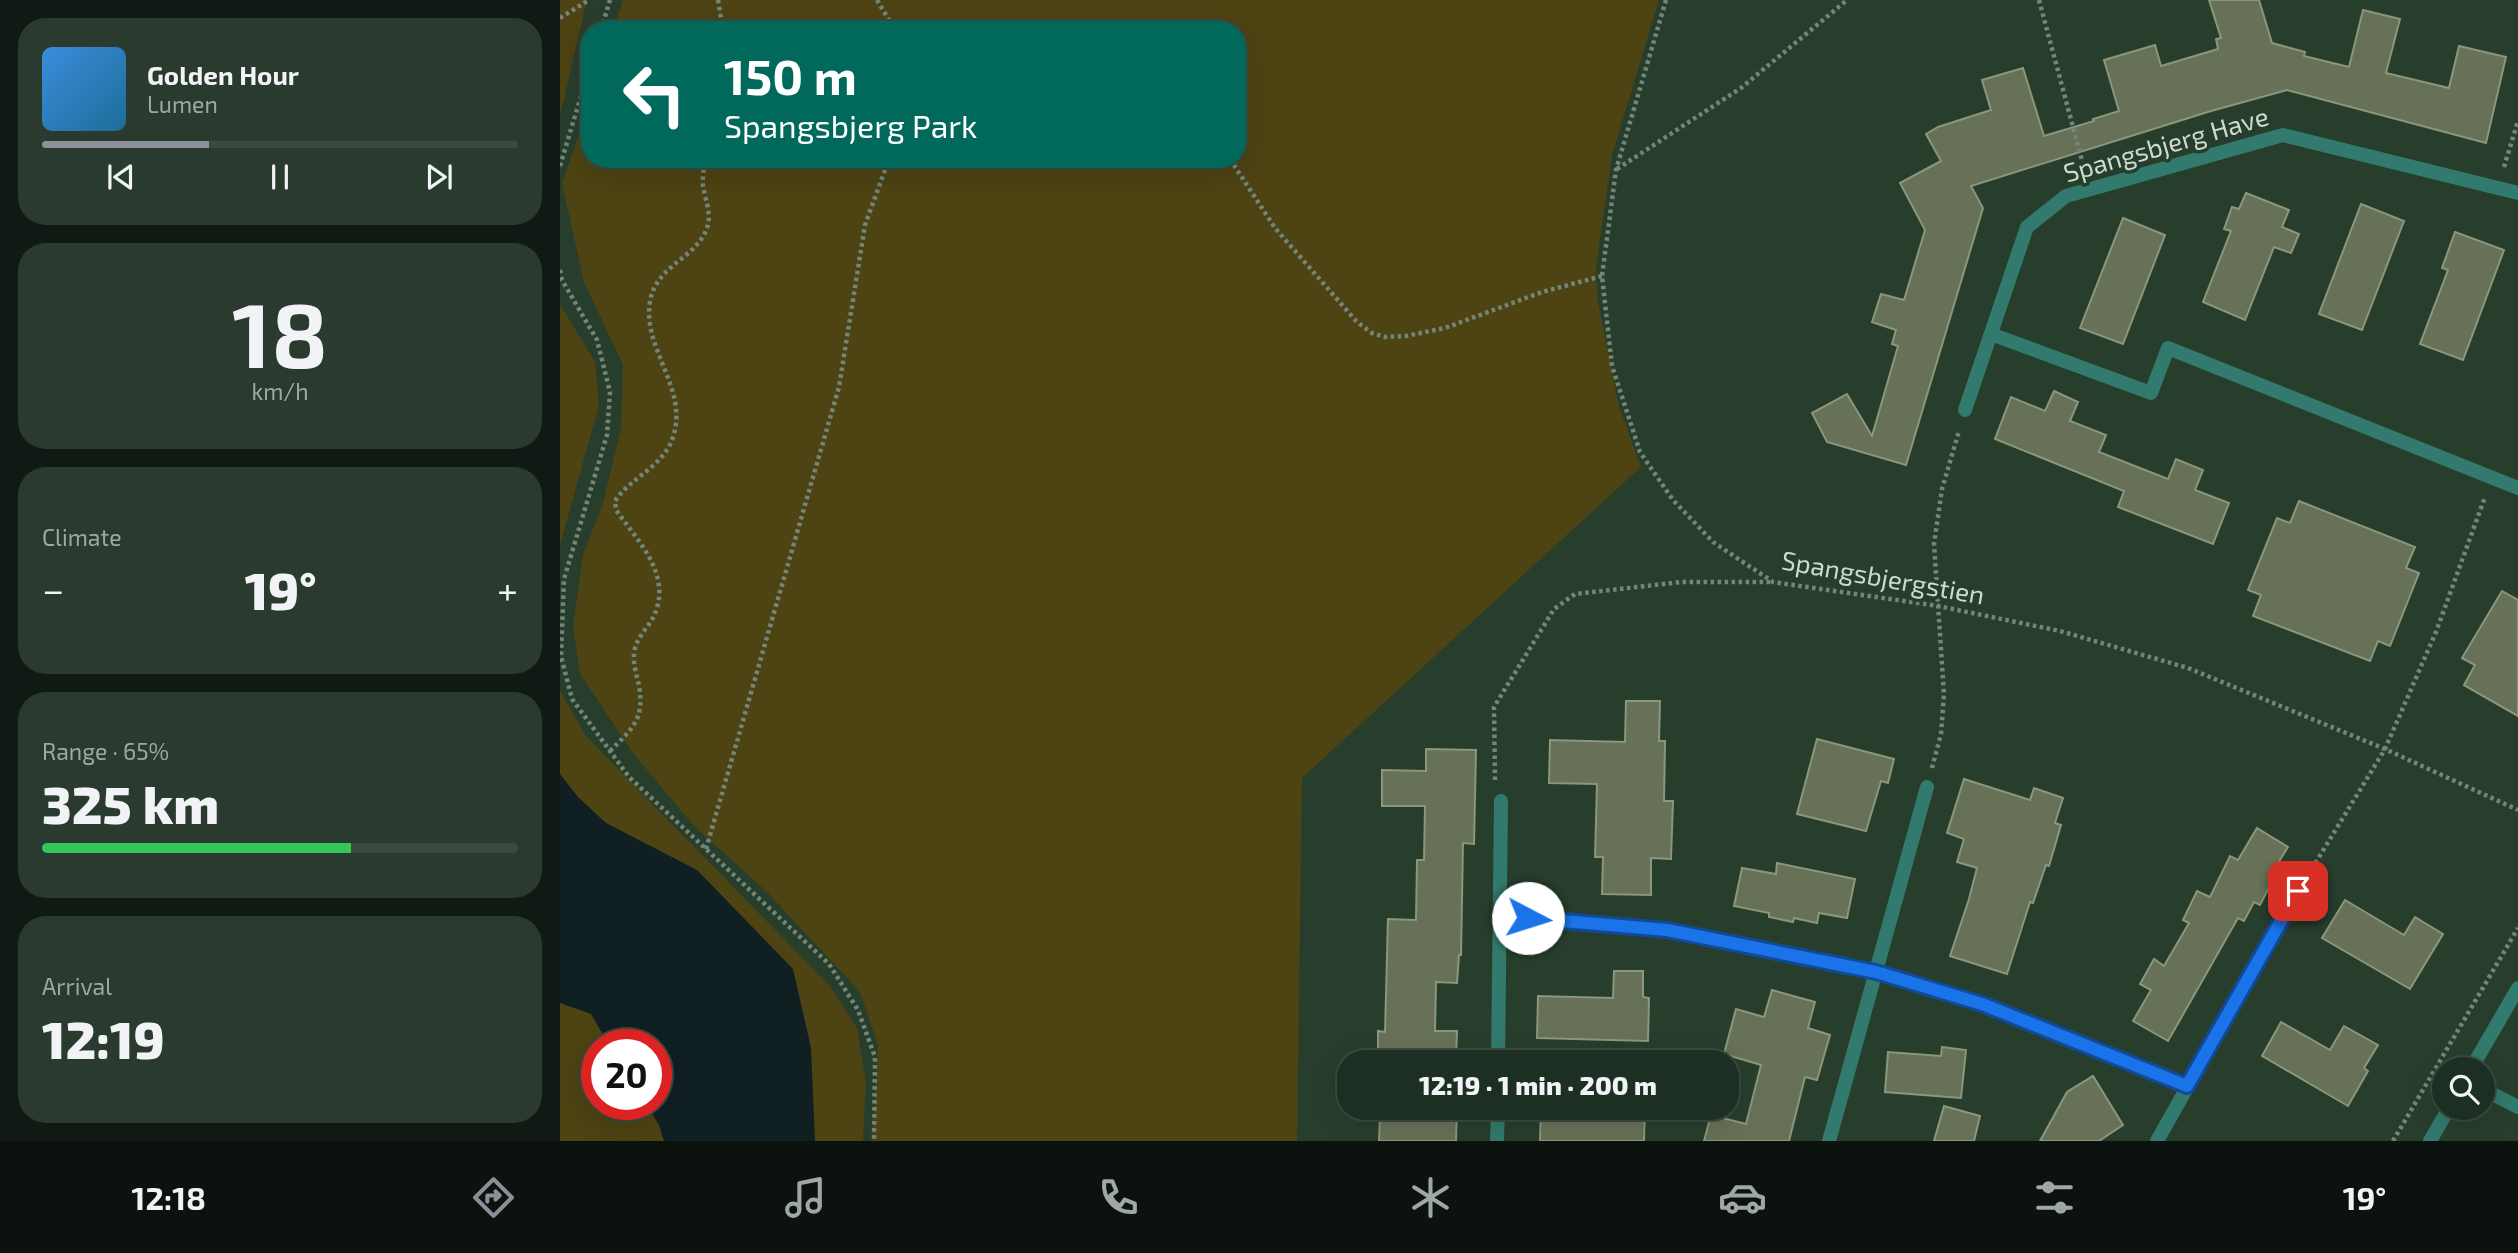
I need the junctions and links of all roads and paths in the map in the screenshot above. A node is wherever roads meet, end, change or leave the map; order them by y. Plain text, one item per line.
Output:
1 (589, 0) edge
2 (610, 0) edge
3 (718, 0) edge
4 (877, 0) edge
5 (1665, 0) edge
6 (1847, 0) edge
7 (2039, 0) edge
8 (560, 18) edge
9 (604, 21) edge
10 (722, 21) edge
11 (890, 21) edge
12 (581, 96) edge
13 (2518, 121) edge
14 (560, 166) edge
15 (704, 168) edge
16 (886, 168) edge
17 (1235, 168) edge
18 (1616, 170) junction
19 (2497, 188) junction
20 (2090, 189) junction
21 (2518, 193) edge
22 (560, 270) edge
23 (1602, 276) junction
24 (1991, 334) junction
25 (1965, 410) joint
26 (2493, 477) junction
27 (2518, 488) edge
28 (1773, 582) junction
29 (1938, 606) junction
30 (2385, 748) junction
31 (610, 751) junction
32 (1927, 787) joint
33 (1501, 801) joint
34 (2518, 810) edge
35 (706, 849) junction
36 (2298, 891) joint
37 (1501, 915) junction
38 (2518, 929) edge
39 (1876, 972) junction
40 (2518, 988) edge
41 (1498, 1050) edge
42 (2478, 1057) edge
43 (2187, 1086) junction
44 (2495, 1095) edge
45 (2518, 1107) edge
46 (1498, 1120) edge
47 (2442, 1120) edge
48 (874, 1141) edge
49 (1497, 1141) edge
50 (1829, 1141) edge
51 (2157, 1141) edge
52 (2393, 1141) edge
53 (2430, 1141) edge

1 - 8 path
2 - 9 path
3 - 10 path
4 - 11 path
5 - 18 path, Spangsbjergstien
6 - 18 path
7 - 20 path
12 - 14 path
13 - 19 path
15 - 31 path
16 - 35 path
17 - 23 path
18 - 23 path, Spangsbjergstien
19 - 20 street, Spangsbjerg Have
19 - 21 street, Spangsbjerg Have
20 - 24 street, Spangsbjerg Have
22 - 31 path
23 - 28 path, Spangsbjergstien
24 - 25 street, Spangsbjerg Have
24 - 26 street
25 - 29 path
26 - 27 street
26 - 30 path
28 - 29 path, Spangsbjergstien
28 - 33 path
29 - 30 path, Spangsbjergstien
29 - 32 path
30 - 34 path, Spangsbjergstien
30 - 36 path
31 - 35 path
32 - 39 street
33 - 37 street
35 - 48 path
36 - 43 street
37 - 39 street
37 - 41 street
38 - 52 path
39 - 43 street
39 - 50 street
40 - 42 street
43 - 51 street
44 - 45 street
46 - 49 street
47 - 53 street

